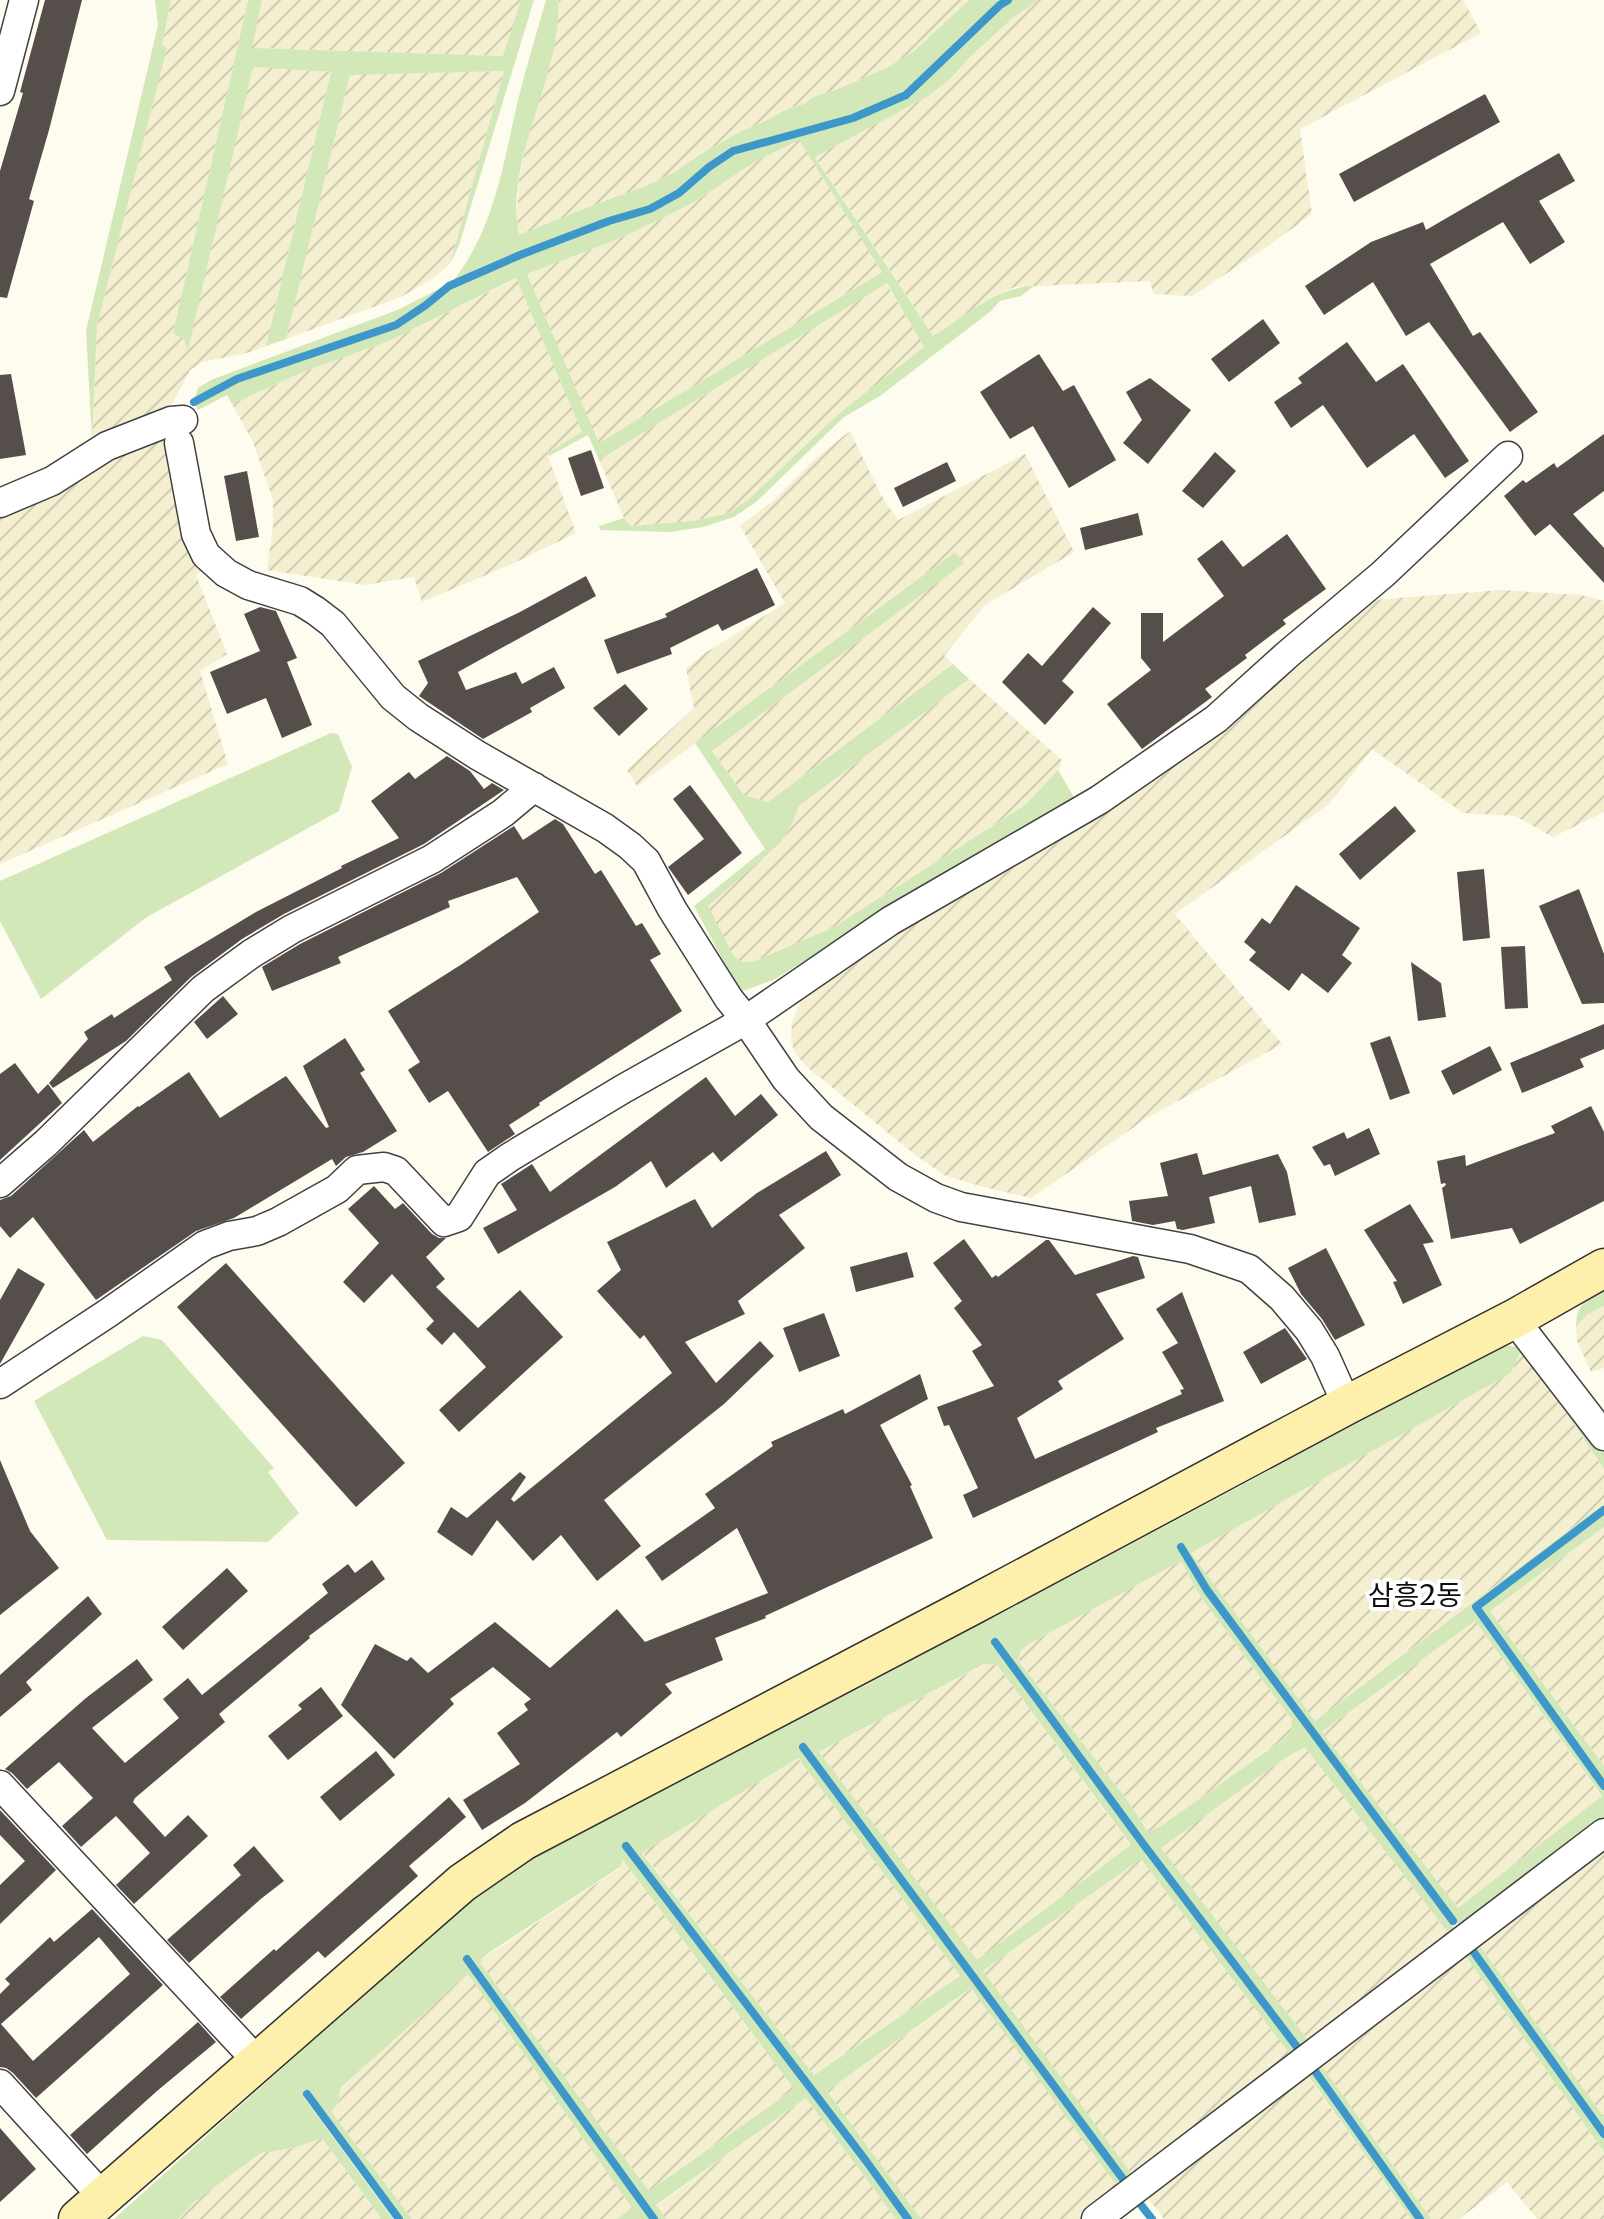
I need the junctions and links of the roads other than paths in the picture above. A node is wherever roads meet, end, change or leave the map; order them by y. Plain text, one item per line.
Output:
1 (24, 0) edge
2 (0, 91) edge
3 (1508, 456) dead end
4 (0, 503) edge
5 (534, 787) junction
6 (746, 1020) junction
7 (0, 1183) edge
8 (1604, 1268) edge
9 (1514, 1319) junction
10 (0, 1384) edge
11 (1347, 1405) junction
12 (1604, 1436) edge
13 (0, 1785) edge
14 (1604, 1833) edge
15 (257, 2061) junction
16 (0, 2084) edge
17 (90, 2208) edge
18 (1096, 2219) edge

1 - 2 street
3 - 6 street
4 - 5 street
5 - 6 street
5 - 7 street
6 - 10 street
6 - 11 street
8 - 9 street
9 - 11 street
9 - 12 street
11 - 15 street
13 - 15 street
14 - 18 street
15 - 17 street
16 - 17 street

